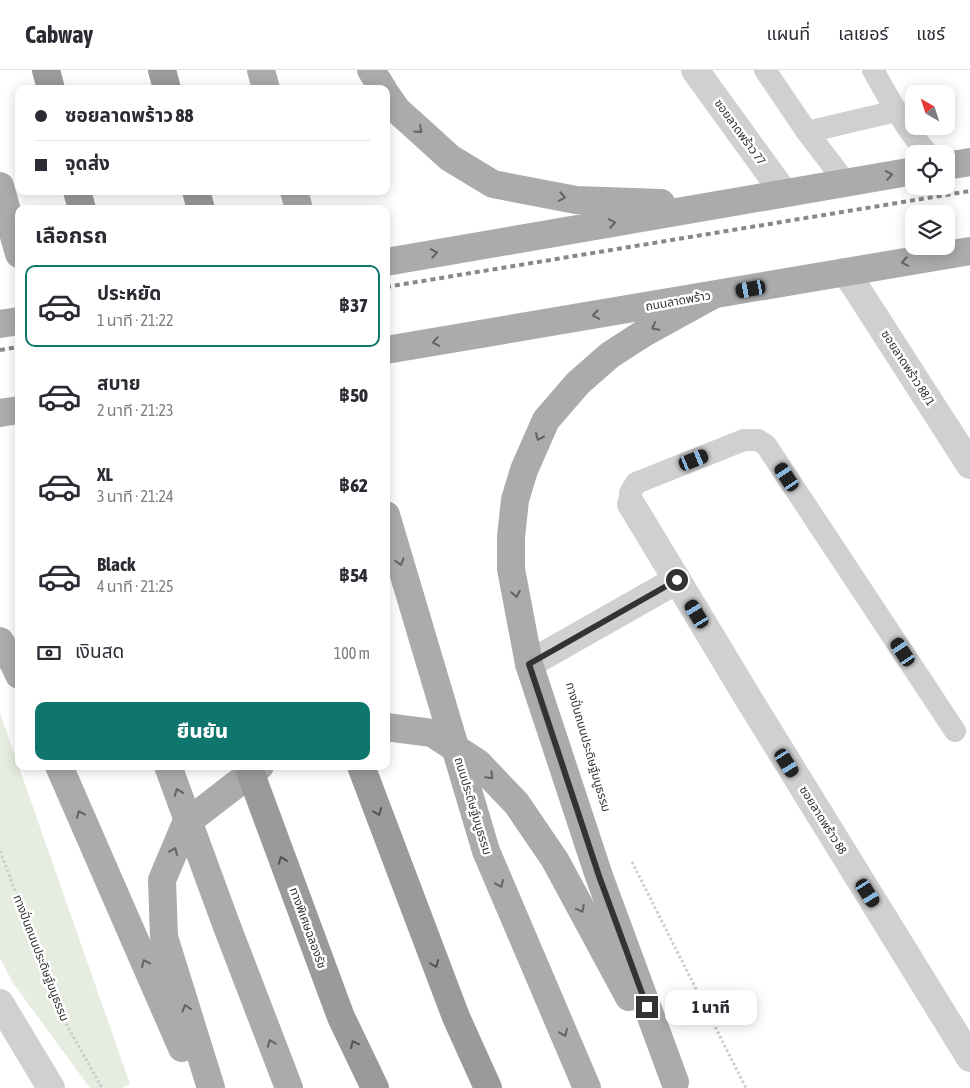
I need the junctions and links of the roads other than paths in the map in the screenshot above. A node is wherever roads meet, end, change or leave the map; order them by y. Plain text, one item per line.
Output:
1 (46, 70) edge
2 (162, 70) edge
3 (261, 70) edge
4 (371, 70) edge
5 (695, 70) edge
6 (765, 70) edge
7 (873, 70) edge
8 (50, 85) edge
9 (166, 85) edge
10 (265, 85) edge
11 (380, 85) edge
12 (390, 100) edge
13 (896, 111) junction
14 (807, 132) junction
15 (920, 145) edge
16 (970, 162) edge
17 (955, 164) edge
18 (905, 173) edge
19 (846, 183) junction
20 (0, 186) edge
21 (784, 193) junction
22 (720, 205) junction
23 (15, 240) edge
24 (970, 251) edge
25 (390, 261) edge
26 (846, 272) junction
27 (713, 295) junction
28 (15, 322) edge
29 (0, 324) edge
30 (390, 349) edge
31 (15, 411) edge
32 (0, 413) edge
33 (970, 465) edge
34 (630, 504) joint
35 (390, 529) edge
36 (677, 580) junction
37 (0, 641) edge
38 (529, 664) junction
39 (15, 666) edge
40 (390, 727) edge
41 (956, 731) dead end
42 (61, 770) edge
43 (169, 770) edge
44 (249, 770) edge
45 (255, 770) edge
46 (363, 770) edge
47 (0, 1003) edge
48 (970, 1058) edge
49 (676, 1085) edge
50 (50, 1088) edge
51 (200, 1088) edge
52 (211, 1088) edge
53 (289, 1088) edge
54 (374, 1088) edge
55 (488, 1088) edge
56 (587, 1088) edge

1 - 8 highway
2 - 9 highway
3 - 10 main road
4 - 11 main road
5 - 21 street, ซอยลาดพร้าว 77
6 - 14 lane
7 - 13 lane
12 -> 22 main road
13 - 14 lane
13 - 15 lane
14 - 19 lane
16 - 17 main road
19 -> 18 main road
19 - 21 main road
20 - 23 main road
21 - 22 main road
25 -> 22 main road
24 -> 26 main road, ถนนลาดพร้าว
26 - 27 main road, ถนนลาดพร้าว
26 - 33 street, ซอยลาดพร้าว 88/1
27 -> 30 main road, ถนนลาดพร้าว
27 -> 38 main road
28 - 29 main road
31 - 32 main road
34 - 36 street, ซอยลาดพร้าว 88
34 - 41 lane
35 -> 56 main road, ถนนประดิษฐ์มนูธรรม, bridge
36 - 38 street
36 - 48 street, ซอยลาดพร้าว 88
37 - 39 main road
38 - 49 main road
40 -> 49 main road
51 -> 42 main road
53 -> 43 main road, bridge
54 -> 44 highway, ทางพิเศษฉลองรัช, bridge
52 -> 45 main road
46 -> 55 highway
47 - 50 street

